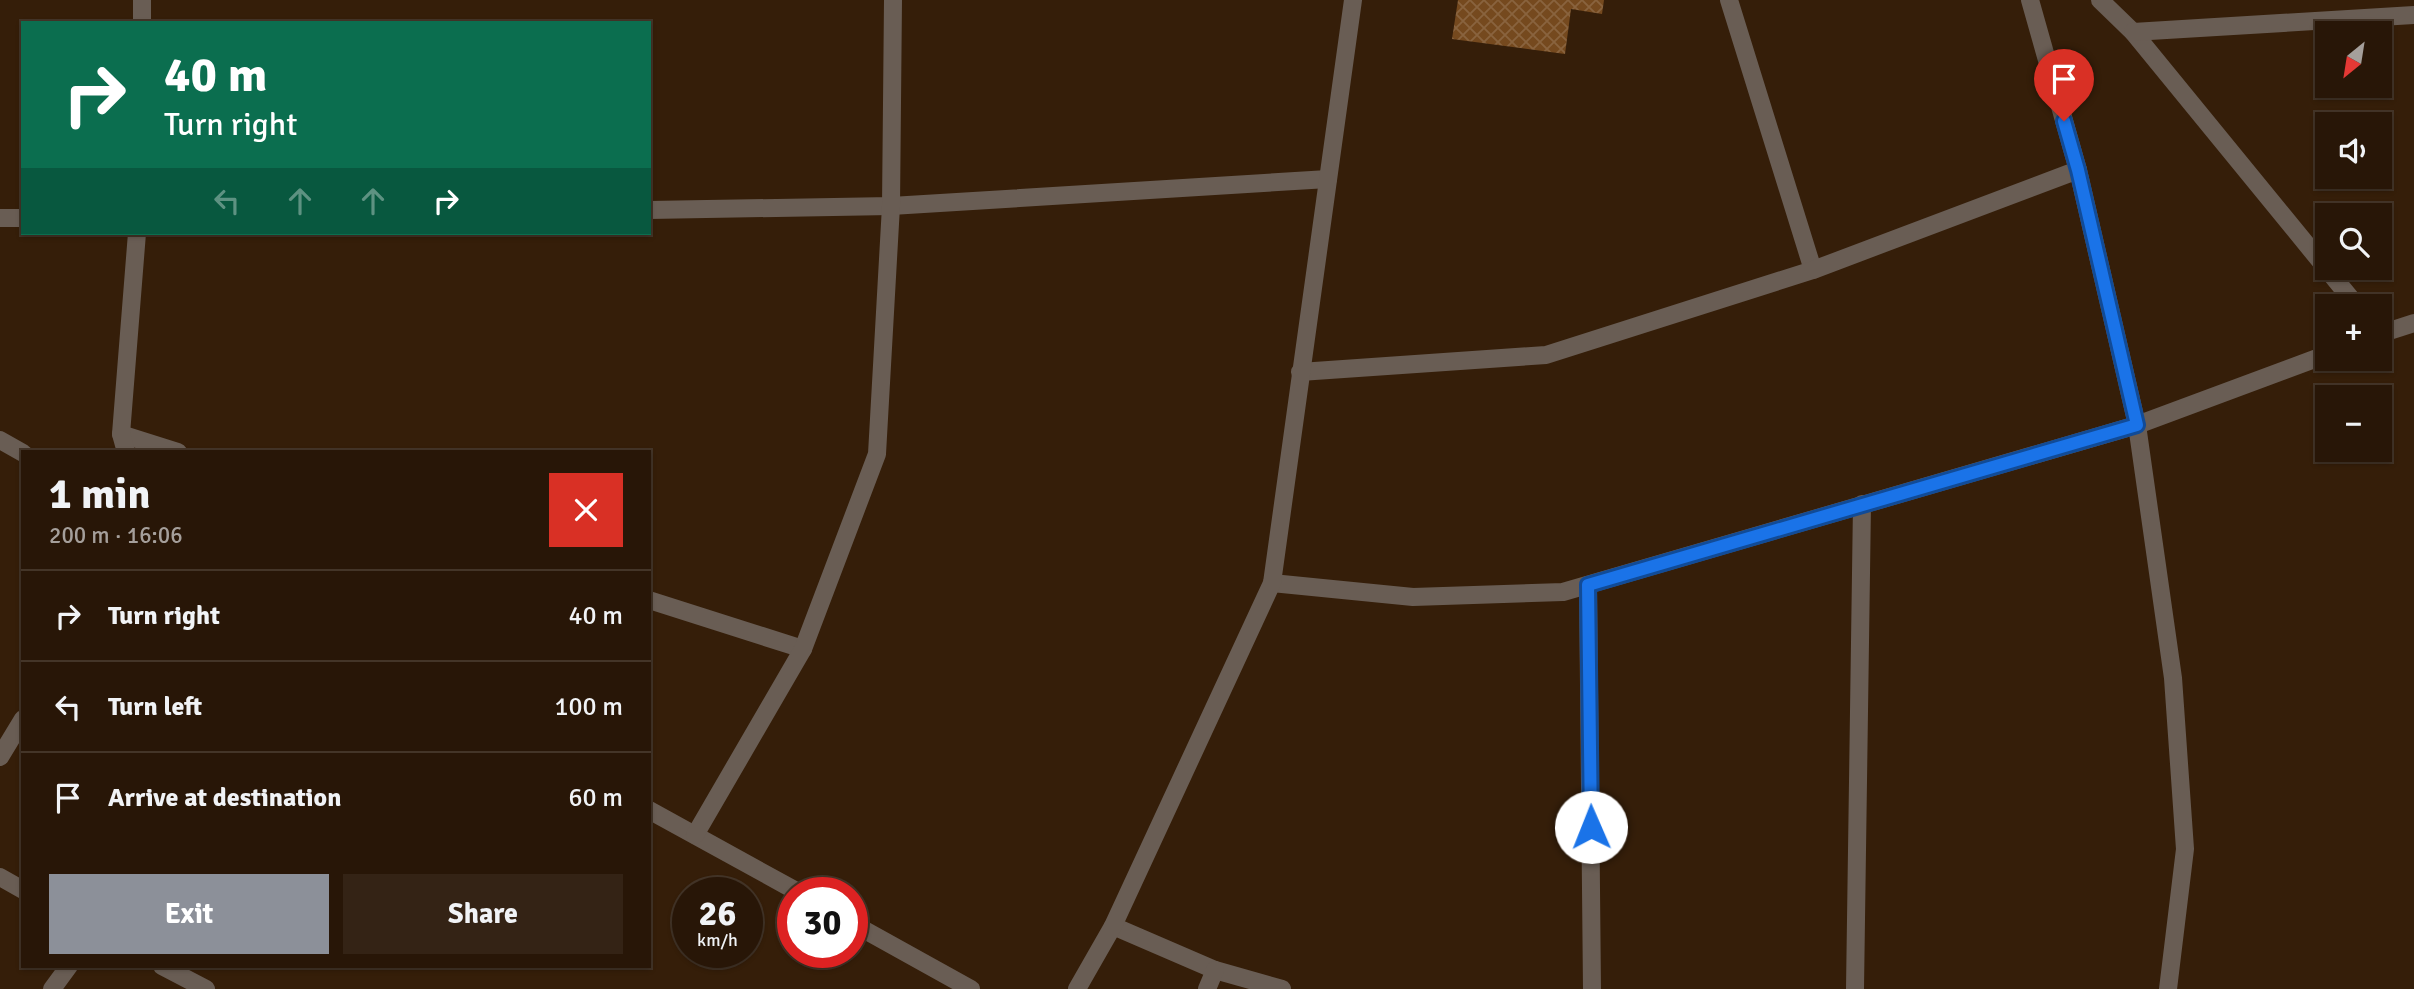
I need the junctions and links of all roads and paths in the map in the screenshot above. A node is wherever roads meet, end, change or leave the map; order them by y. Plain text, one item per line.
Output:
1 (142, 0) edge
2 (893, 0) edge
3 (1353, 0) edge
4 (1730, 0) edge
5 (2030, 0) edge
6 (2100, 0) edge
7 (2414, 15) edge
8 (142, 21) edge
9 (2133, 32) junction
10 (2078, 170) junction
11 (1328, 179) junction
12 (891, 206) junction
13 (651, 210) edge
14 (0, 218) edge
15 (21, 218) edge
16 (138, 235) edge
17 (1813, 270) junction
18 (2347, 294) edge
19 (2414, 323) edge
20 (2392, 330) edge
21 (2315, 359) edge
22 (1300, 372) junction
23 (2137, 425) junction
24 (121, 433) junction
25 (0, 440) edge
26 (125, 450) edge
27 (172, 450) edge
28 (21, 452) edge
29 (1862, 504) junction
30 (1272, 583) junction
31 (1588, 585) junction
32 (651, 601) edge
33 (803, 649) junction
34 (21, 722) edge
35 (0, 757) edge
36 (651, 811) edge
37 (695, 835) junction
38 (0, 877) edge
39 (777, 880) edge
40 (21, 889) edge
41 (1113, 926) junction
42 (868, 932) edge
43 (68, 968) edge
44 (166, 968) edge
45 (1215, 970) junction
46 (52, 989) edge
47 (206, 989) edge
48 (971, 989) edge
49 (1077, 989) edge
50 (1207, 989) edge
51 (1282, 989) edge
52 (1592, 989) edge
53 (1855, 989) edge
54 (2168, 989) edge

1 - 8 street
2 - 12 street
3 - 11 street
4 - 17 street
5 - 10 street
6 - 9 street
7 - 9 street
9 - 18 street
10 - 17 street
10 - 23 street
11 - 12 street
11 - 22 street
12 - 13 street
12 - 33 street
14 - 15 street
16 - 24 street
17 - 22 street
19 - 20 street
21 - 23 street
22 - 30 street
23 - 29 street
23 - 54 street
24 - 26 street
24 - 27 street
25 - 28 street
29 - 31 street
29 - 53 street
30 - 31 street
30 - 41 street
31 - 52 street
32 - 33 street
33 - 37 street
34 - 35 street
36 - 37 street
37 - 39 street
38 - 40 street
41 - 45 street
41 - 49 street
42 - 48 street
43 - 46 street
44 - 47 street
45 - 50 street
45 - 51 street

